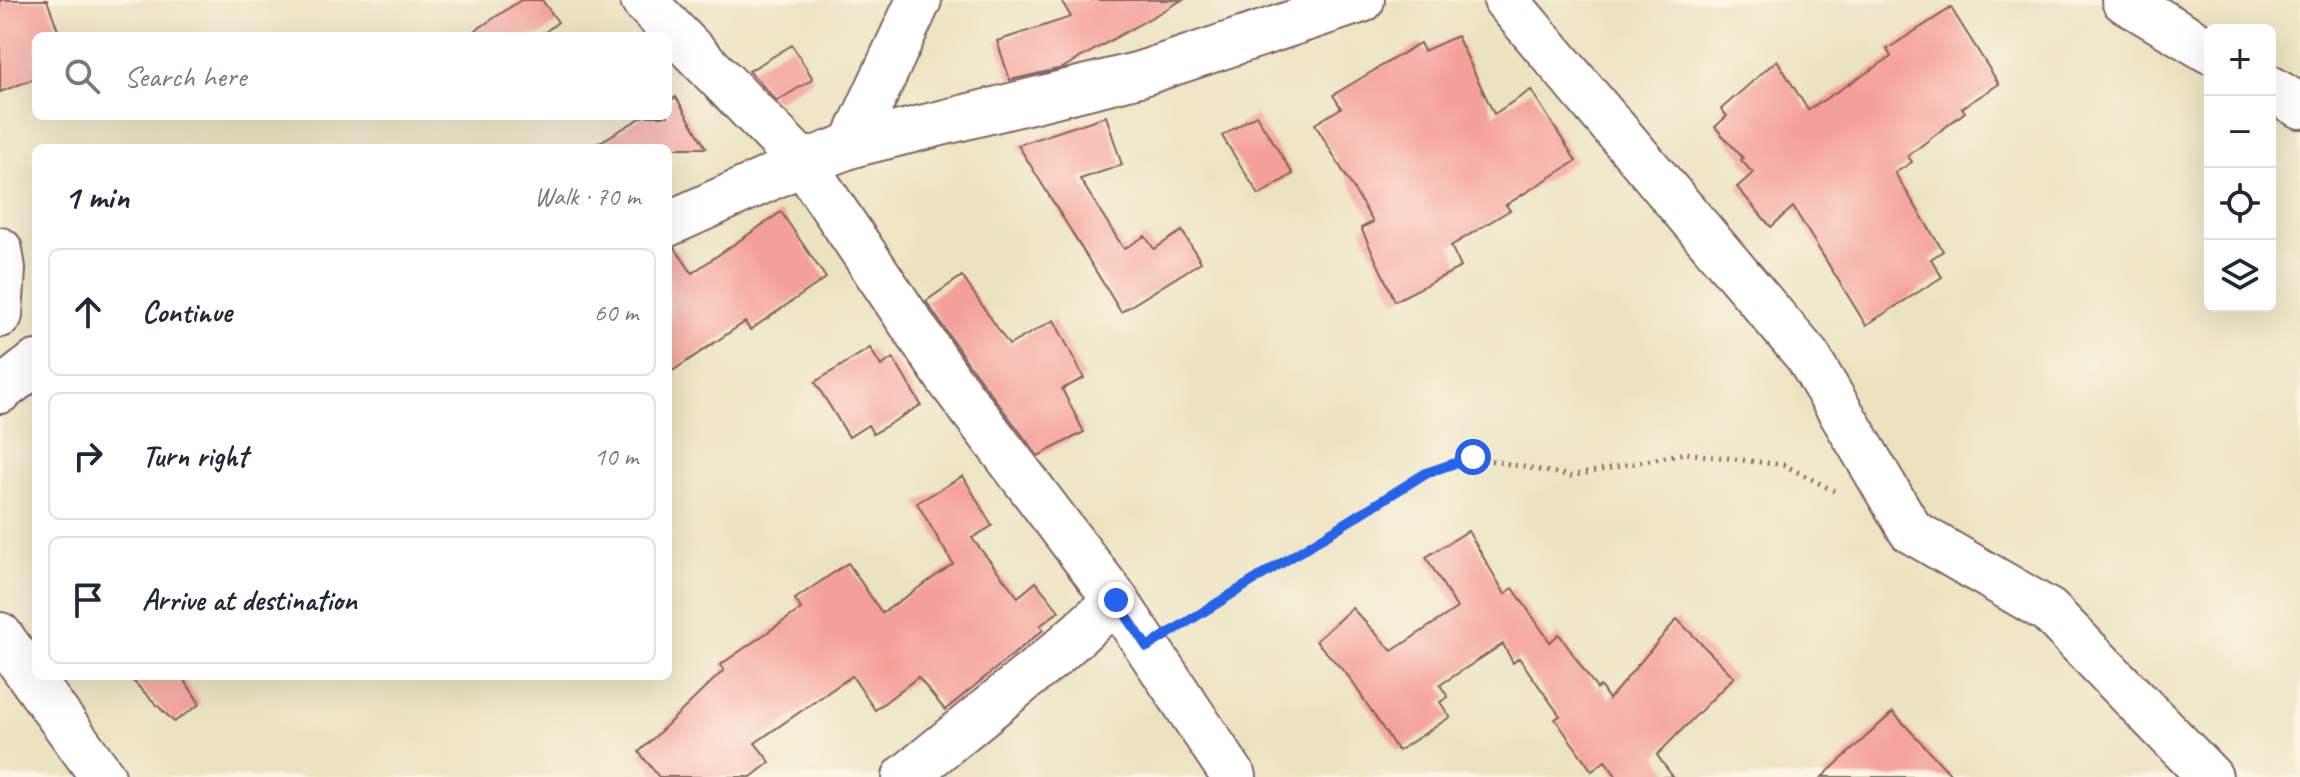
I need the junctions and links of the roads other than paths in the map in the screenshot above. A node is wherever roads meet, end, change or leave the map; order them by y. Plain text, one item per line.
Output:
1 (643, 0) edge
2 (919, 0) edge
3 (1362, 0) edge
4 (1506, 0) edge
5 (2124, 0) edge
6 (2204, 47) edge
7 (2276, 92) edge
8 (2300, 106) edge
9 (852, 145) junction
10 (803, 163) junction
11 (672, 222) edge
12 (0, 250) edge
13 (0, 315) edge
14 (32, 366) edge
15 (0, 391) edge
16 (1116, 600) junction
17 (0, 635) edge
18 (32, 679) edge
19 (33, 680) edge
20 (103, 777) edge
21 (905, 777) edge
22 (1234, 777) edge
23 (2210, 777) edge

1 - 10 street
2 - 9 street
3 - 9 street
4 - 23 street
5 - 6 street
7 - 8 street
9 - 10 street
10 - 11 street
10 - 16 street
12 - 13 street
14 - 15 street
16 - 21 street
16 - 22 street
17 - 18 street
19 - 20 street

